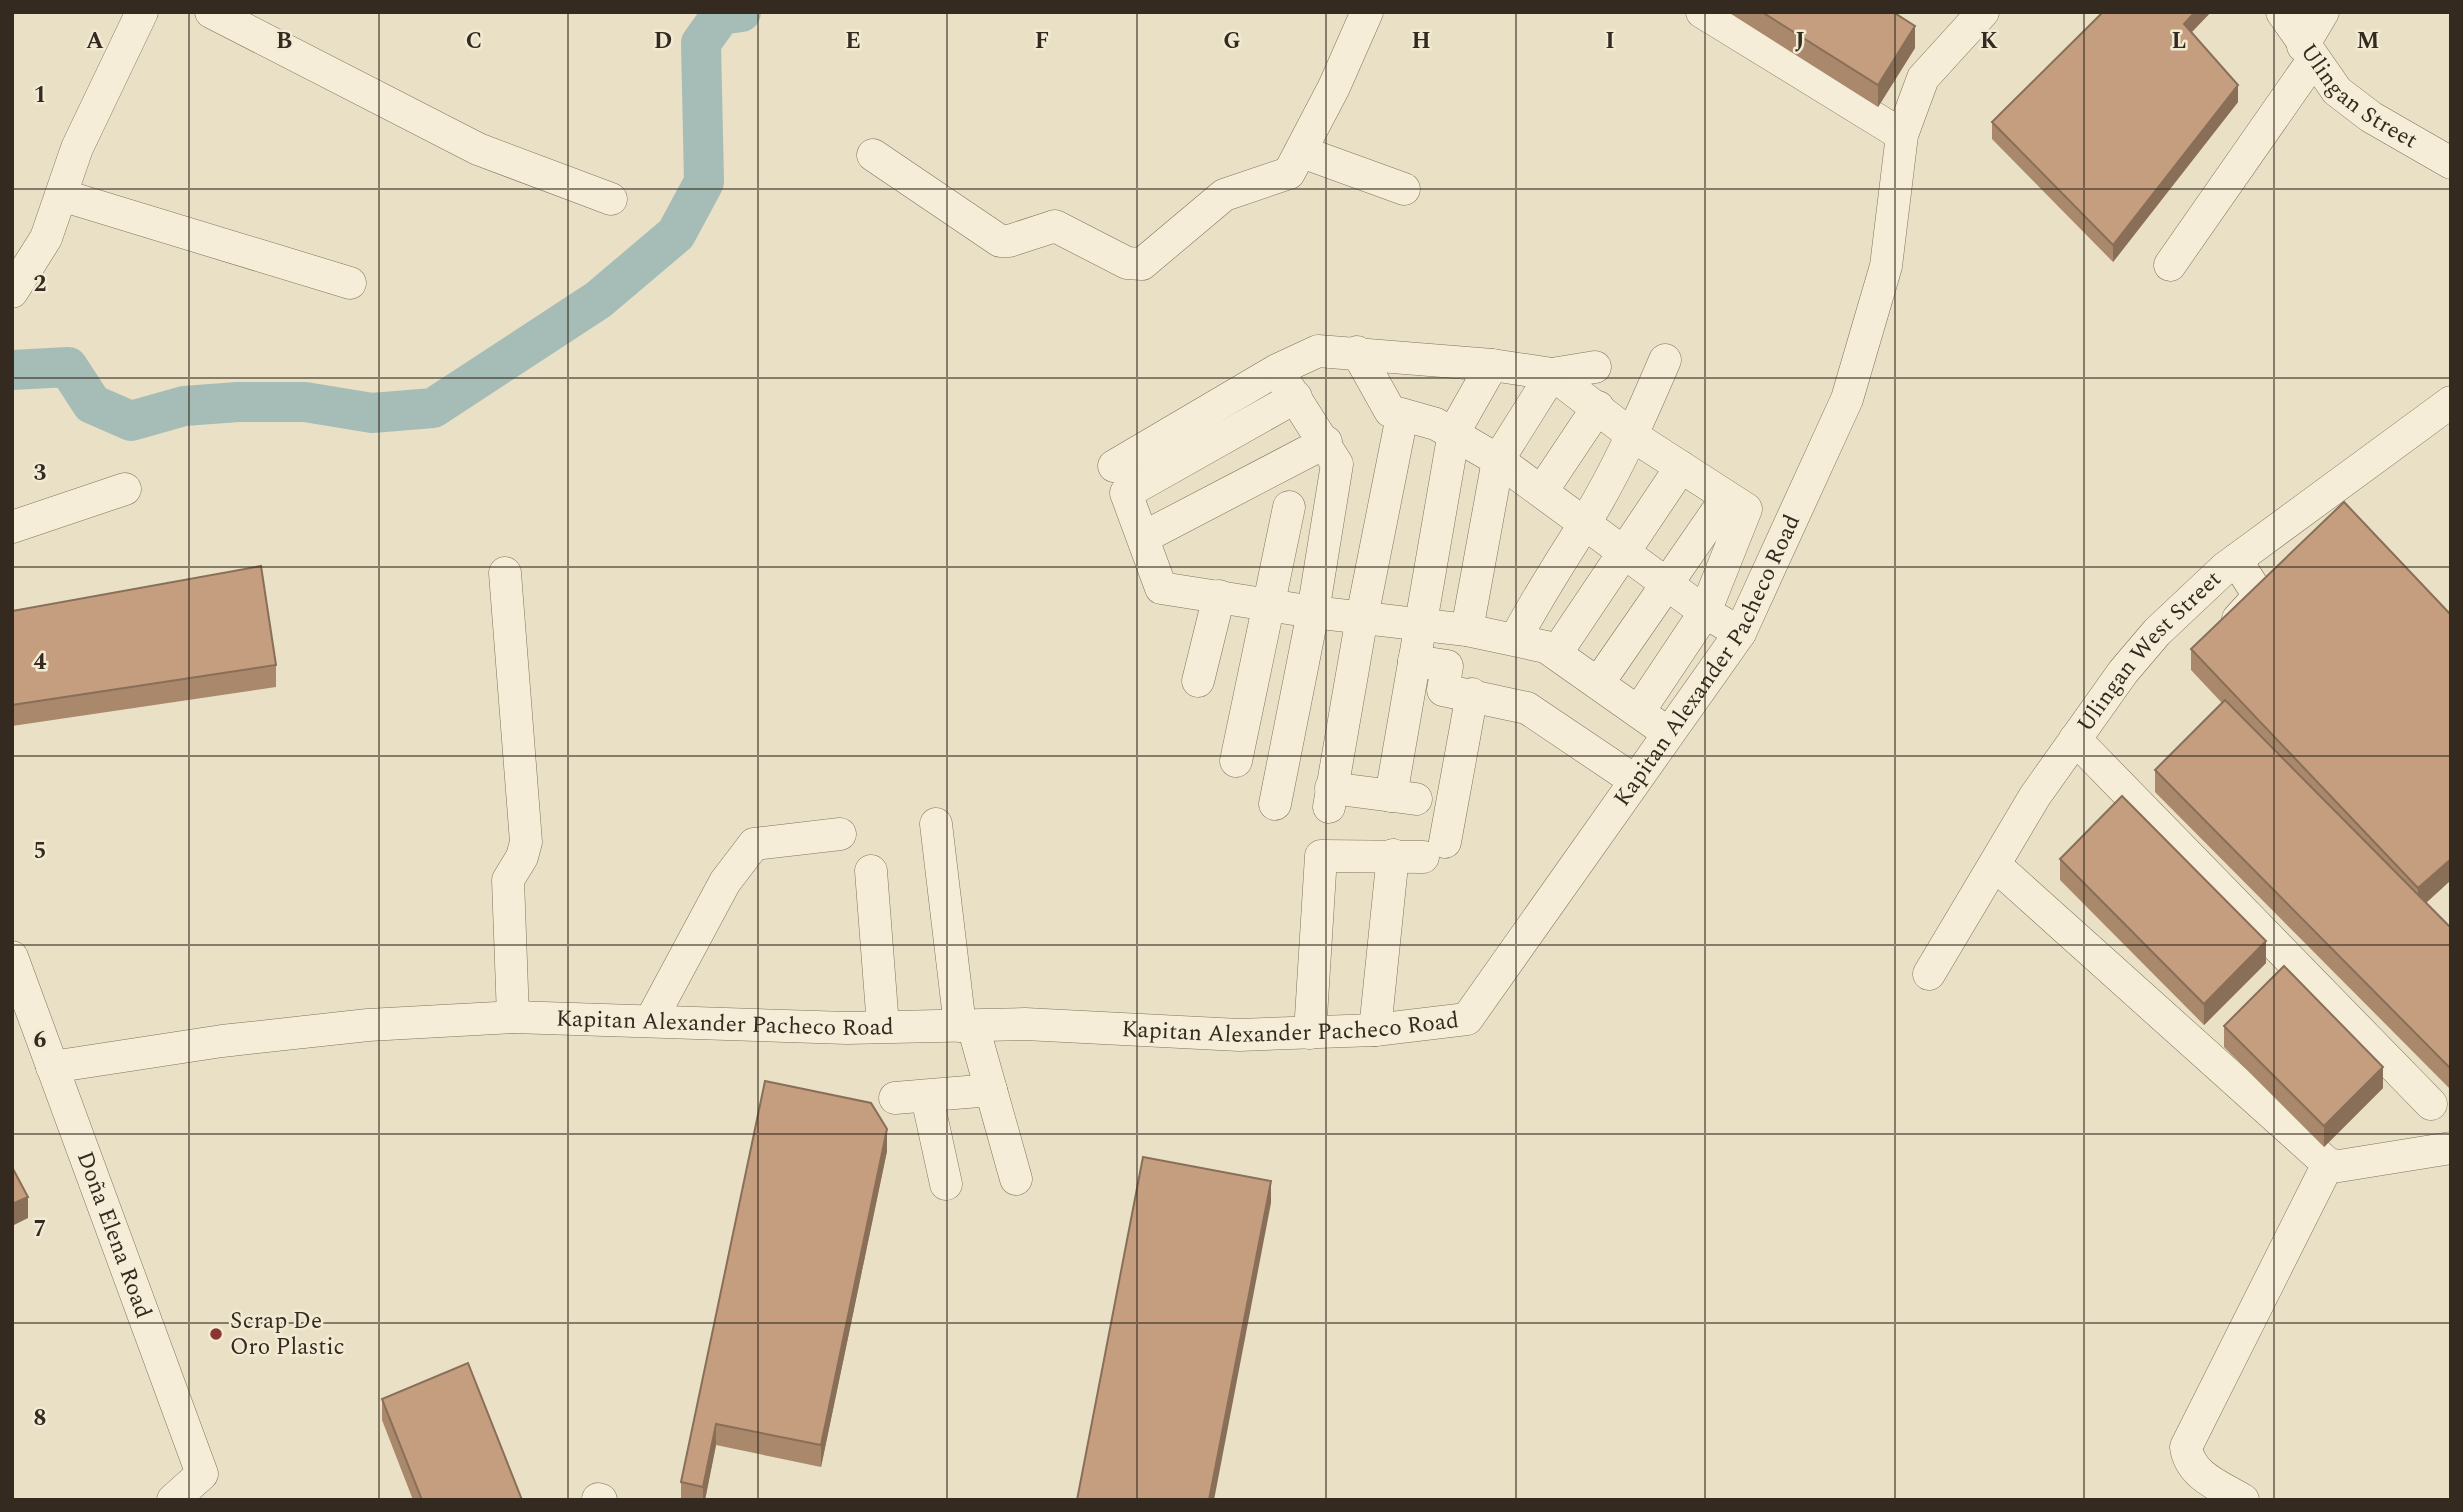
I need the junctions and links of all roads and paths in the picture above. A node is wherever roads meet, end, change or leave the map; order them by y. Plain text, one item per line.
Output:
1 (142, 12) edge
2 (211, 12) edge
3 (1367, 12) edge
4 (1702, 12) edge
5 (1983, 12) edge
6 (2282, 12) edge
7 (2323, 12) edge
8 (2308, 53) junction
9 (1902, 135) junction
10 (1302, 152) junction
11 (873, 155) dead end
12 (2451, 163) edge
13 (1404, 189) dead end
14 (61, 195) junction
15 (611, 199) dead end
16 (2170, 265) dead end
17 (349, 283) dead end
18 (12, 292) edge
19 (1357, 352) junction
20 (1664, 360) dead end
21 (1492, 365) junction
22 (1595, 367) dead end
23 (1277, 370) junction
24 (1552, 374) junction
25 (1296, 397) junction
26 (2451, 402) edge
27 (1598, 407) junction
28 (1402, 416) junction
29 (1454, 432) junction
30 (1633, 436) junction
31 (1326, 442) junction
32 (1498, 460) junction
33 (1681, 467) junction
34 (1122, 478) junction
35 (125, 489) dead end
36 (1542, 491) junction
37 (1727, 497) junction
38 (1289, 507) dead end
39 (1585, 522) junction
40 (12, 527) edge
41 (1144, 537) junction
42 (1626, 552) junction
43 (2236, 560) junction
44 (505, 573) dead end
45 (1668, 584) junction
46 (1219, 596) junction
47 (1268, 604) junction
48 (1313, 612) junction
49 (1705, 612) junction
50 (1362, 617) junction
51 (1419, 623) junction
52 (1467, 630) junction
53 (1740, 633) junction
54 (1516, 638) junction
55 (2217, 638) edge
56 (1557, 652) junction
57 (1414, 661) junction
58 (1198, 681) dead end
59 (1599, 682) junction
60 (1472, 694) junction
61 (1639, 711) junction
62 (1668, 733) junction
63 (2075, 739) junction
64 (1236, 761) dead end
65 (1634, 780) junction
66 (1275, 804) dead end
67 (936, 824) dead end
68 (840, 834) dead end
69 (1420, 851) junction
70 (1995, 865) junction
71 (871, 871) dead end
72 (12, 957) edge
73 (1929, 974) dead end
74 (513, 1017) junction
75 (651, 1020) junction
76 (884, 1026) junction
77 (967, 1026) junction
78 (1375, 1030) junction
79 (1310, 1032) junction
80 (52, 1067) junction
81 (991, 1090) junction
82 (927, 1097) junction
83 (895, 1098) dead end
84 (2431, 1104) dead end
85 (2451, 1149) edge
86 (2328, 1164) junction
87 (1016, 1179) dead end
88 (946, 1184) dead end
89 (207, 1487) edge
90 (173, 1500) edge
91 (2243, 1500) edge

1 - 14 street
2 - 15 street
3 - 10 street
4 - 9 street
5 - 9 street, Kapitan Alexander Pacheco Road
6 - 8 street, Ulingan Street
7 - 8 street
8 - 12 street, Ulingan Street
8 - 16 street
9 - 53 street, Kapitan Alexander Pacheco Road
10 - 11 street
10 - 13 street
14 - 17 street
14 - 18 street
19 - 21 street
19 - 23 street
19 - 28 street
20 - 30 street
21 - 24 street
21 - 29 street
22 - 24 street
23 - 25 street
23 - 34 street
24 - 27 street
24 - 32 street
25 - 31 street
25 - 34 street
26 - 43 street, Ulingan West Street
27 - 30 street
27 - 36 street
28 - 29 street
28 - 50 street
29 - 32 street
29 - 51 street
30 - 33 street
30 - 39 street
31 - 41 street
31 - 48 street
32 - 36 street
32 - 52 street
33 - 37 street
33 - 42 street
34 - 41 street
35 - 40 street
36 - 39 street
37 - 45 street
37 - 49 street
38 - 47 street
39 - 42 street
39 - 54 street
41 - 46 street
42 - 45 street
42 - 56 street
43 - 55 street
43 - 63 street, Ulingan West Street
44 - 74 street
45 - 49 street
45 - 59 street
46 - 47 street
46 - 58 street
47 - 48 street
47 - 64 street
48 - 50 street
48 - 66 street
49 - 53 street
49 - 61 street
50 - 51 street
50 - 57 street
51 - 52 street
51 - 57 street
52 - 54 street
53 - 62 street, Kapitan Alexander Pacheco Road
54 - 56 street
56 - 59 street
57 - 60 street
59 - 61 street
60 - 65 street
60 - 69 street
61 - 62 street
62 - 65 street, Kapitan Alexander Pacheco Road
63 - 70 street, Ulingan West Street
63 - 84 street
65 - 78 street, Kapitan Alexander Pacheco Road
67 - 77 street
68 - 75 street
69 - 78 street
69 - 79 street
70 - 73 street, Ulingan West Street
70 - 86 street
71 - 76 street
72 - 80 street, Doña Elena Road
74 - 75 street, Kapitan Alexander Pacheco Road
74 - 80 street, Kapitan Alexander Pacheco Road
75 - 76 street, Kapitan Alexander Pacheco Road
76 - 77 street, Kapitan Alexander Pacheco Road
77 - 79 street, Kapitan Alexander Pacheco Road
77 - 81 street
78 - 79 street, Kapitan Alexander Pacheco Road
80 - 89 street, Doña Elena Road
81 - 82 street
81 - 87 street
82 - 83 street
82 - 88 street
85 - 86 street
86 - 91 street
89 - 90 street, Doña Elena Road

